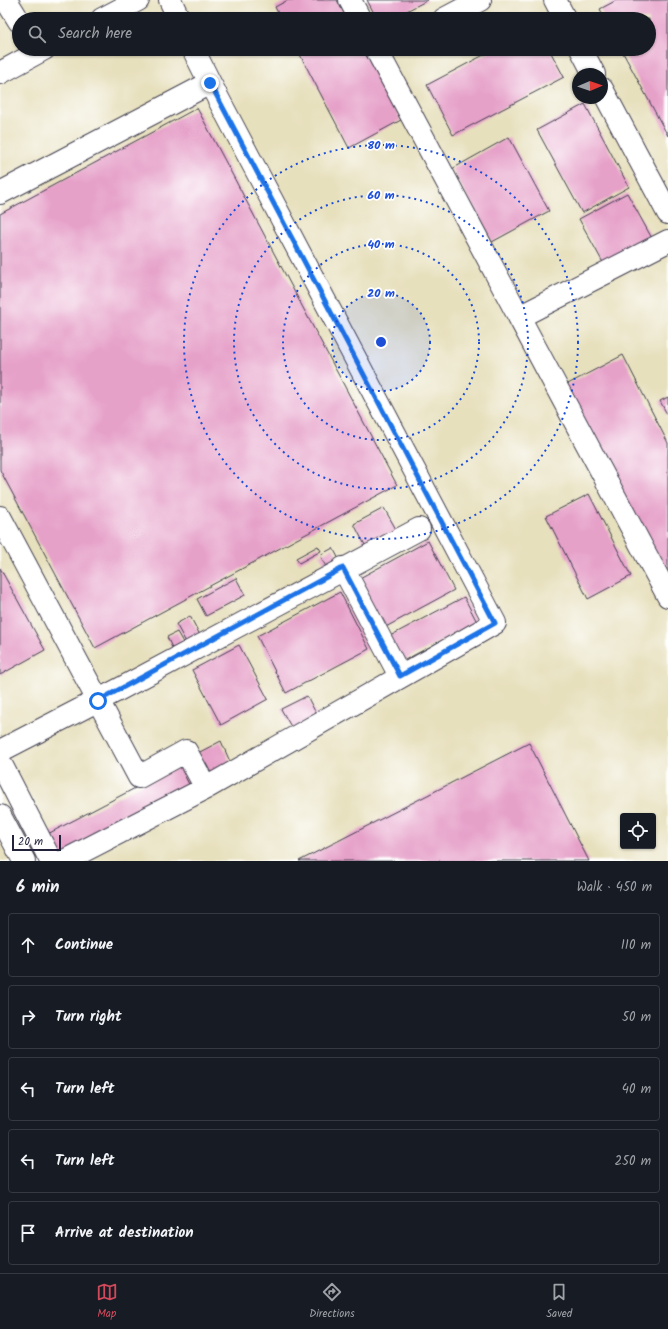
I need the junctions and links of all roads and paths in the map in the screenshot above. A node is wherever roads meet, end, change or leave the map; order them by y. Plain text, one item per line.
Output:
1 (6, 0) edge
2 (138, 0) edge
3 (170, 0) edge
4 (350, 0) edge
5 (480, 0) edge
6 (555, 0) edge
7 (13, 12) edge
8 (115, 12) edge
9 (176, 12) edge
10 (356, 12) edge
11 (457, 12) edge
12 (561, 12) edge
13 (30, 56) edge
14 (197, 56) edge
15 (383, 56) edge
16 (585, 56) edge
17 (591, 68) edge
18 (0, 73) edge
19 (210, 83) junction
20 (608, 100) edge
21 (0, 193) edge
22 (668, 213) edge
23 (668, 241) edge
24 (519, 317) junction
25 (0, 518) edge
26 (419, 529) dead end
27 (343, 568) junction
28 (668, 594) edge
29 (400, 676) junction
30 (98, 701) junction
31 (0, 751) edge
32 (0, 762) edge
33 (206, 788) junction
34 (0, 816) edge
35 (24, 861) edge
36 (51, 861) edge
37 (64, 861) edge

1 - 7 street
2 - 8 street
3 - 9 street
4 - 10 street
5 - 11 street
6 - 12 street
13 - 18 street
14 - 19 street
15 - 24 street
16 - 17 street
19 - 21 street
19 - 29 street
20 - 22 street
23 - 24 street
24 - 28 street
25 - 30 street
26 - 27 street
27 - 29 street
27 - 30 street
29 - 33 street
30 - 31 street
30 - 33 street
32 - 36 street
33 - 37 street
34 - 35 street

